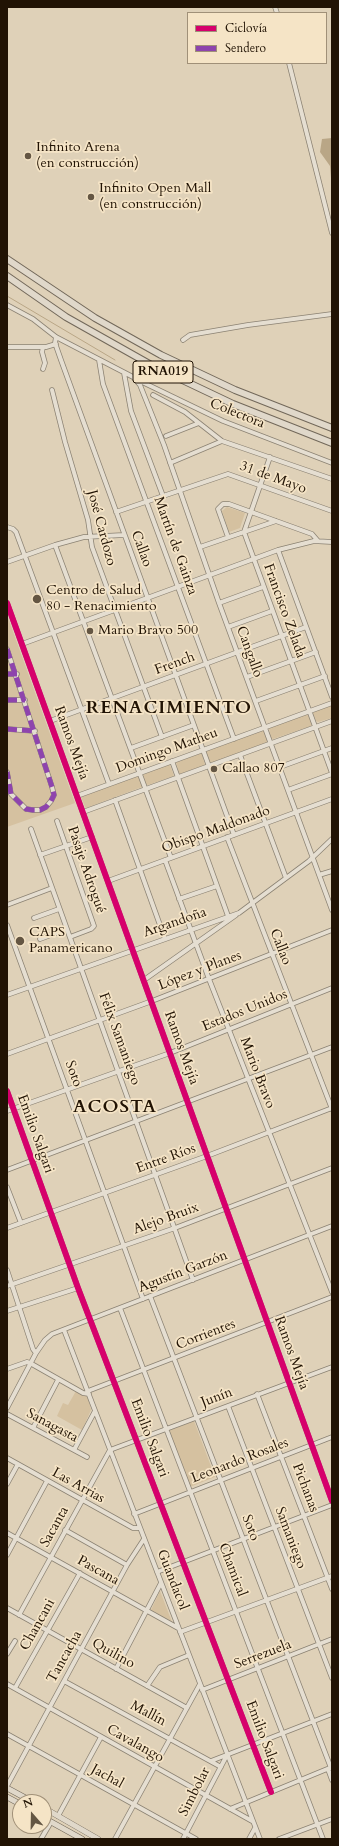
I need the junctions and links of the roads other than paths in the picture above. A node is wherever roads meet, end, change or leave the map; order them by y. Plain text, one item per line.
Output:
1 (289, 64) edge
2 (332, 233) edge
3 (7, 254) edge
4 (7, 259) edge
5 (7, 276) edge
6 (7, 281) edge
7 (42, 284) junction
8 (29, 292) junction
9 (7, 305) edge
10 (332, 314) edge
11 (56, 337) junction
12 (183, 340) dead end
13 (56, 344) junction
14 (7, 346) edge
15 (43, 347) junction
16 (99, 360) junction
17 (43, 369) dead end
18 (124, 373) junction
19 (136, 379) junction
20 (52, 390) dead end
21 (153, 395) dead end
22 (199, 423) junction
23 (332, 428) edge
24 (166, 436) dead end
25 (222, 441) junction
26 (332, 443) edge
27 (270, 457) junction
28 (170, 463) junction
29 (332, 463) edge
30 (332, 479) edge
31 (260, 485) junction
32 (180, 490) junction
33 (163, 496) junction
34 (146, 502) junction
35 (332, 510) edge
36 (250, 511) junction
37 (116, 512) junction
38 (276, 521) junction
39 (7, 527) edge
40 (244, 532) junction
41 (124, 535) junction
42 (91, 537) junction
43 (228, 537) junction
44 (318, 541) junction
45 (332, 542) edge
46 (55, 545) junction
47 (200, 547) junction
48 (278, 550) junction
49 (24, 555) junction
50 (253, 559) junction
51 (7, 562) edge
52 (209, 575) junction
53 (178, 587) junction
54 (263, 587) junction
55 (147, 598) junction
56 (7, 603) edge
57 (219, 603) junction
58 (8, 609) edge
59 (115, 610) junction
60 (272, 611) junction
61 (84, 621) junction
62 (228, 627) junction
63 (306, 627) junction
64 (53, 632) junction
65 (282, 636) junction
66 (22, 644) junction
67 (7, 648) edge
68 (237, 652) junction
69 (316, 652) junction
70 (291, 661) junction
71 (206, 664) junction
72 (7, 674) edge
73 (16, 674) junction
74 (175, 675) junction
75 (325, 676) junction
76 (247, 677) junction
77 (300, 685) junction
78 (143, 686) junction
79 (332, 696) edge
80 (112, 698) junction
81 (7, 700) edge
82 (25, 700) junction
83 (256, 701) junction
84 (332, 703) edge
85 (81, 709) junction
86 (310, 711) junction
87 (50, 721) junction
88 (332, 721) edge
89 (194, 725) junction
90 (265, 727) junction
91 (316, 727) junction
92 (7, 729) edge
93 (35, 731) junction
94 (162, 737) junction
95 (234, 739) junction
96 (272, 744) junction
97 (131, 748) junction
98 (332, 748) edge
99 (203, 750) junction
100 (324, 751) junction
101 (240, 755) junction
102 (172, 761) junction
103 (209, 766) junction
104 (280, 767) junction
105 (7, 772) edge
106 (140, 773) junction
107 (332, 773) edge
108 (178, 777) junction
109 (109, 784) junction
110 (146, 789) junction
111 (288, 790) junction
112 (77, 796) junction
113 (332, 799) edge
114 (115, 800) junction
115 (83, 812) junction
116 (296, 812) junction
117 (57, 821) dead end
118 (265, 824) junction
119 (31, 829) dead end
120 (234, 835) junction
121 (92, 836) junction
122 (228, 837) junction
123 (332, 839) edge
124 (66, 846) junction
125 (203, 846) junction
126 (40, 855) junction
127 (313, 856) junction
128 (171, 858) junction
129 (165, 860) junction
130 (139, 869) junction
131 (332, 871) edge
132 (319, 875) junction
133 (286, 878) junction
134 (108, 881) junction
135 (217, 886) junction
136 (52, 888) junction
137 (179, 900) junction
138 (251, 903) junction
139 (7, 904) edge
140 (59, 909) junction
141 (332, 910) edge
142 (239, 913) junction
143 (228, 916) junction
144 (34, 918) dead end
145 (7, 925) edge
146 (67, 929) junction
147 (190, 930) junction
148 (332, 930) edge
149 (70, 936) junction
150 (9, 937) edge
151 (40, 939) dead end
152 (165, 939) junction
153 (196, 945) junction
154 (132, 950) junction
155 (272, 955) junction
156 (82, 968) junction
157 (209, 979) junction
158 (144, 980) junction
159 (30, 987) junction
160 (332, 988) edge
161 (7, 995) edge
162 (152, 1001) junction
163 (291, 1005) junction
164 (100, 1020) junction
165 (229, 1030) junction
166 (48, 1038) junction
167 (332, 1047) edge
168 (170, 1053) junction
169 (7, 1054) edge
170 (311, 1056) junction
171 (118, 1072) junction
172 (248, 1080) junction
173 (67, 1090) junction
174 (7, 1091) edge
175 (188, 1102) junction
176 (332, 1108) edge
177 (14, 1109) junction
178 (7, 1111) edge
179 (136, 1121) junction
180 (269, 1133) junction
181 (86, 1142) junction
182 (207, 1156) junction
183 (32, 1162) junction
184 (332, 1168) edge
185 (7, 1170) edge
186 (156, 1175) junction
187 (290, 1184) junction
188 (7, 1187) edge
189 (105, 1193) junction
190 (226, 1208) junction
191 (51, 1213) junction
192 (21, 1223) junction
193 (332, 1226) edge
194 (7, 1228) edge
195 (175, 1228) junction
196 (310, 1235) junction
197 (123, 1246) junction
198 (245, 1261) junction
199 (70, 1265) junction
200 (7, 1270) edge
201 (194, 1280) junction
202 (9, 1286) edge
203 (78, 1288) junction
204 (332, 1292) edge
205 (150, 1296) junction
206 (332, 1297) edge
207 (142, 1299) junction
208 (20, 1307) junction
209 (120, 1308) junction
210 (7, 1312) edge
211 (90, 1319) junction
212 (268, 1323) junction
213 (64, 1330) junction
214 (36, 1354) junction
215 (174, 1359) junction
216 (31, 1364) junction
217 (332, 1367) edge
218 (7, 1369) edge
219 (144, 1370) junction
220 (58, 1380) junction
221 (114, 1381) junction
222 (289, 1383) junction
223 (88, 1393) junction
224 (257, 1394) junction
225 (228, 1406) junction
226 (7, 1408) edge
227 (95, 1411) junction
228 (7, 1414) edge
229 (196, 1418) junction
230 (33, 1428) junction
231 (166, 1429) junction
232 (332, 1437) edge
233 (137, 1440) junction
234 (312, 1445) junction
235 (74, 1450) junction
236 (110, 1450) junction
237 (87, 1457) dead end
238 (281, 1457) junction
239 (7, 1458) edge
240 (18, 1464) junction
241 (252, 1468) junction
242 (220, 1480) junction
243 (47, 1481) junction
244 (7, 1484) edge
245 (190, 1492) junction
246 (82, 1500) junction
247 (332, 1501) edge
248 (161, 1503) junction
249 (332, 1505) edge
250 (134, 1514) junction
251 (304, 1516) junction
252 (274, 1527) junction
253 (140, 1528) junction
254 (65, 1530) junction
255 (7, 1533) edge
256 (16, 1538) junction
257 (144, 1539) junction
258 (243, 1539) junction
259 (213, 1551) junction
260 (7, 1555) edge
261 (51, 1557) junction
262 (184, 1562) junction
263 (127, 1565) junction
264 (157, 1572) junction
265 (80, 1573) junction
266 (330, 1576) edge
267 (161, 1583) junction
268 (298, 1588) junction
269 (332, 1589) edge
270 (113, 1592) junction
271 (266, 1600) junction
272 (7, 1608) edge
273 (147, 1611) junction
274 (236, 1611) junction
275 (19, 1615) junction
276 (207, 1622) junction
277 (179, 1630) junction
278 (47, 1631) junction
279 (332, 1639) edge
280 (14, 1641) dead end
281 (319, 1644) junction
282 (81, 1650) junction
283 (7, 1654) edge
284 (189, 1655) junction
285 (288, 1657) junction
286 (116, 1669) junction
287 (258, 1669) junction
288 (332, 1678) edge
289 (229, 1680) junction
290 (64, 1681) junction
291 (7, 1684) edge
292 (200, 1684) junction
293 (147, 1686) junction
294 (15, 1688) junction
295 (202, 1690) junction
296 (187, 1708) junction
297 (49, 1709) junction
298 (332, 1714) edge
299 (313, 1721) junction
300 (282, 1733) junction
301 (7, 1734) edge
302 (101, 1737) junction
303 (170, 1739) junction
304 (253, 1744) junction
305 (29, 1746) junction
306 (227, 1754) junction
307 (211, 1761) junction
308 (154, 1767) junction
309 (221, 1767) junction
310 (330, 1768) edge
311 (81, 1775) junction
312 (301, 1780) junction
313 (332, 1780) edge
314 (7, 1787) edge
315 (271, 1792) junction
316 (19, 1794) edge
317 (206, 1795) junction
318 (246, 1802) junction
319 (134, 1804) junction
320 (230, 1808) junction
321 (52, 1813) edge
322 (58, 1816) junction
323 (332, 1818) edge
324 (253, 1821) junction
325 (52, 1823) edge
326 (317, 1824) junction
327 (255, 1828) junction
328 (186, 1833) junction
329 (82, 1839) edge
330 (98, 1839) edge
331 (115, 1839) edge
332 (183, 1839) edge
333 (196, 1839) edge
334 (249, 1839) edge
335 (260, 1839) edge
336 (279, 1839) edge
337 (323, 1839) edge

1 - 2 street
3 - 7 highway
4 - 7 highway, RNA019
5 - 8 highway, RNA019
6 - 8 highway
7 - 23 highway, RNA019
8 - 26 highway, RNA019
9 - 11 street, Colectora
10 - 12 street
11 - 13 street, Callao
11 - 16 street, Colectora
13 - 15 street
13 - 37 street, Callao
14 - 15 street
15 - 17 street
16 - 18 street, Colectora
16 - 34 street, Martín de Gainza
18 - 19 street, Colectora
18 - 33 street
19 - 28 street, Cangallo
19 - 29 street, Colectora
20 - 42 street, José Cardozo
21 - 22 street
22 - 24 street
22 - 25 street
25 - 27 street
25 - 28 street
27 - 30 street
27 - 31 street
28 - 32 street, Cangallo
31 - 32 street, 31 de Mayo
31 - 35 street, 31 de Mayo
31 - 36 street
32 - 33 street, 31 de Mayo
32 - 47 street, Cangallo
33 - 34 street, 31 de Mayo
34 - 37 street, 31 de Mayo
34 - 53 street, Martín de Gainza
36 - 38 street
36 - 40 street
36 - 43 street
37 - 41 street, Callao
38 - 40 street
38 - 44 street
39 - 49 street
40 - 43 street
40 - 50 street, Francisco Zelada
41 - 42 street
41 - 55 street, Callao
42 - 46 street
42 - 59 street, José Cardozo
43 - 47 street
44 - 45 street
44 - 48 street
46 - 49 street
46 - 61 street
47 - 52 street, Cangallo
48 - 50 street
48 - 63 street
49 - 51 street
49 - 64 street
50 - 52 street
50 - 54 street, Francisco Zelada
52 - 53 street
52 - 57 street, Cangallo
53 - 55 street
53 - 71 street, Martín de Gainza
54 - 57 street
54 - 60 street, Francisco Zelada
55 - 59 street
55 - 74 street, Callao
56 - 58 street, Ramos Mejía
57 - 62 street, Cangallo
58 - 66 street, Ramos Mejía
59 - 61 street
59 - 78 street, José Cardozo
60 - 62 street
60 - 65 street, Francisco Zelada
61 - 64 street
61 - 80 street
62 - 68 street, Cangallo
63 - 65 street, French
63 - 69 street
64 - 66 street
64 - 85 street
65 - 68 street, French
65 - 70 street, Francisco Zelada
66 - 87 street, Ramos Mejía
67 - 73 street
68 - 71 street, French
68 - 76 street, Cangallo
69 - 70 street
69 - 75 street
70 - 76 street
70 - 77 street, Francisco Zelada
71 - 74 street, French
71 - 95 street, Martín de Gainza
72 - 73 street
73 - 82 street
74 - 78 street, French
74 - 89 street, Callao
75 - 77 street
75 - 79 street
76 - 83 street, Cangallo
77 - 83 street
77 - 86 street, Francisco Zelada
78 - 80 street, French
78 - 94 street, José Cardozo
80 - 85 street, French
80 - 97 street
81 - 82 street
82 - 93 street
83 - 90 street, Cangallo
84 - 86 street, Domingo Matheu
85 - 87 street, French
85 - 109 street
86 - 90 street, Domingo Matheu
86 - 91 street, Francisco Zelada
87 - 112 street, Ramos Mejía
88 - 91 street, Domingo Matheu
89 - 94 street
89 - 99 street, Callao
90 - 95 street, Domingo Matheu
90 - 96 street, Cangallo
91 - 96 street, Domingo Matheu
91 - 100 street, Francisco Zelada
92 - 93 street
93 - 105 street
94 - 97 street
95 - 99 street, Domingo Matheu
96 - 101 street, Domingo Matheu
96 - 104 street, Cangallo
97 - 106 street
98 - 100 street
99 - 102 street, Domingo Matheu
99 - 103 street, Callao
100 - 104 street
100 - 107 street, Francisco Zelada
101 - 103 street, Domingo Matheu
101 - 118 street
102 - 106 street, Domingo Matheu
102 - 108 street
103 - 108 street, Domingo Matheu
103 - 120 street, Callao
104 - 111 street, Cangallo
106 - 109 street, Domingo Matheu
106 - 110 street
107 - 111 street
108 - 110 street, Domingo Matheu
108 - 125 street
109 - 112 street, Domingo Matheu
110 - 114 street, Domingo Matheu
110 - 128 street
111 - 116 street, Cangallo
112 - 115 street, Ramos Mejía
113 - 116 street, Obispo Maldonado
114 - 115 street, Domingo Matheu
114 - 130 street
115 - 121 street, Ramos Mejía
116 - 118 street, Obispo Maldonado
116 - 127 street, Cangallo
117 - 124 street, Pasaje Adrogué
118 - 120 street, Obispo Maldonado
118 - 133 street
119 - 126 street, Félix Samaniego
120 - 122 street, Obispo Maldonado
121 - 124 street
121 - 134 street, Ramos Mejía
122 - 125 street, Obispo Maldonado
122 - 138 street, Callao
123 - 127 street, Argandoña
124 - 126 street
124 - 149 street, Pasaje Adrogué
125 - 128 street, Obispo Maldonado
125 - 135 street
126 - 136 street, Félix Samaniego
127 - 132 street, Cangallo
127 - 133 street, Argandoña
128 - 129 street, Obispo Maldonado
129 - 130 street, Obispo Maldonado
129 - 137 street, Mario Bravo
130 - 134 street, Obispo Maldonado
130 - 152 street
131 - 132 street
132 - 141 street, Cangallo
133 - 138 street, Argandoña
134 - 154 street, Ramos Mejía
135 - 137 street
135 - 143 street
136 - 139 street
136 - 140 street, Félix Samaniego
137 - 147 street, Mario Bravo
138 - 142 street, Argandoña
138 - 155 street, Callao
140 - 144 street
140 - 146 street, Félix Samaniego
142 - 143 street, Argandoña
142 - 153 street
143 - 147 street, Argandoña
145 - 150 street, Soto
146 - 149 street, Félix Samaniego
146 - 151 street
147 - 152 street, Argandoña
147 - 153 street, Mario Bravo
148 - 155 street, López y Planes
149 - 156 street, Félix Samaniego
150 - 159 street, Soto
152 - 154 street, Argandoña
153 - 157 street, Mario Bravo
153 - 158 street
154 - 156 street, Argandoña
154 - 158 street, Ramos Mejía
155 - 157 street, López y Planes
155 - 163 street, Callao
156 - 159 street, Argandoña
156 - 164 street, Félix Samaniego
157 - 162 street, López y Planes
157 - 165 street, Mario Bravo
158 - 162 street, Ramos Mejía
159 - 161 street, Argandoña
159 - 166 street, Soto
160 - 163 street, Estados Unidos
162 - 164 street, López y Planes
162 - 168 street, Ramos Mejía
163 - 165 street, Estados Unidos
163 - 170 street, Callao
164 - 166 street, López y Planes
164 - 171 street, Félix Samaniego
165 - 168 street, Estados Unidos
165 - 172 street, Mario Bravo
166 - 169 street, López y Planes
166 - 173 street, Soto
167 - 170 street
168 - 171 street, Estados Unidos
168 - 175 street, Ramos Mejía
170 - 172 street
170 - 176 street, Callao
171 - 173 street, Estados Unidos
171 - 179 street, Félix Samaniego
172 - 175 street
172 - 180 street, Mario Bravo
173 - 177 street, Estados Unidos
173 - 181 street, Soto
174 - 177 street, Emilio Salgari
175 - 179 street
175 - 182 street, Ramos Mejía
176 - 180 street, Entre Ríos
177 - 178 street, Estados Unidos
177 - 183 street, Emilio Salgari
179 - 181 street
179 - 186 street, Félix Samaniego
180 - 182 street, Entre Ríos
180 - 187 street, Mario Bravo
181 - 183 street
181 - 189 street, Soto
182 - 186 street, Entre Ríos
182 - 190 street, Ramos Mejía
183 - 185 street
183 - 191 street, Emilio Salgari
184 - 187 street, Alejo Bruix
186 - 189 street, Entre Ríos
186 - 195 street, Félix Samaniego
187 - 190 street, Alejo Bruix
187 - 196 street, Mario Bravo
188 - 192 street
189 - 191 street, Entre Ríos
189 - 197 street, Soto
190 - 195 street, Alejo Bruix
190 - 198 street, Ramos Mejía
191 - 192 street, Entre Ríos
191 - 199 street, Emilio Salgari
192 - 194 street, Entre Ríos
193 - 196 street, Agustín Garzón
195 - 197 street, Alejo Bruix
195 - 201 street, Félix Samaniego
196 - 198 street, Agustín Garzón
196 - 204 street, Mario Bravo
197 - 199 street, Alejo Bruix
197 - 207 street, Soto
198 - 201 street, Agustín Garzón
198 - 212 street, Ramos Mejía
199 - 202 street, Alejo Bruix
199 - 203 street, Emilio Salgari
200 - 202 street
201 - 205 street, Agustín Garzón
202 - 208 street
203 - 208 street
203 - 211 street, Emilio Salgari
205 - 207 street, Agustín Garzón
205 - 215 street, Soto
206 - 212 street, Corrientes
207 - 209 street, Agustín Garzón
208 - 210 street
208 - 214 street
209 - 211 street, Agustín Garzón
209 - 219 street, Chamical
211 - 213 street, Agustín Garzón
211 - 221 street, Emilio Salgari
212 - 215 street, Corrientes
212 - 222 street, Ramos Mejía
213 - 214 street, Agustín Garzón
213 - 223 street, Guandacol
214 - 216 street, Agustín Garzón
215 - 219 street, Corrientes
215 - 229 street, Soto
216 - 218 street
216 - 220 street
216 - 226 street, Agustín Garzón
217 - 222 street, Junín
219 - 221 street, Corrientes
219 - 231 street, Chamical
220 - 223 street
220 - 230 street
221 - 223 street, Corrientes
221 - 233 street, Emilio Salgari
222 - 224 street, Junín
222 - 234 street, Ramos Mejía
223 - 227 street, Guandacol
224 - 225 street, Junín
224 - 238 street, Pichanas
225 - 229 street, Junín
225 - 241 street, Samaniego
227 - 235 street
227 - 236 street, Guandacol
228 - 230 street, Sanagasta
229 - 231 street, Junín
229 - 242 street, Soto
230 - 235 street, Sanagasta
231 - 233 street, Junín
231 - 245 street, Chamical
232 - 234 street, Leonardo Rosales
233 - 236 street, Junín
233 - 248 street, Emilio Salgari
234 - 238 street, Leonardo Rosales
234 - 247 street, Ramos Mejía
235 - 237 street, Sanagasta
236 - 246 street, Sacanta
236 - 250 street, Guandacol
238 - 241 street, Leonardo Rosales
238 - 251 street, Pichanas
239 - 240 street, Las Arrias
240 - 243 street, Las Arrias
240 - 244 street
241 - 242 street, Leonardo Rosales
241 - 252 street, Samaniego
242 - 245 street, Leonardo Rosales
242 - 258 street, Soto
243 - 246 street, Las Arrias
243 - 256 street
245 - 248 street, Leonardo Rosales
245 - 259 street, Chamical
246 - 253 street, Las Arrias
246 - 254 street, Sacanta
248 - 250 street, Leonardo Rosales
248 - 262 street, Emilio Salgari
249 - 251 street
250 - 253 street, Guandacol
251 - 252 street
251 - 266 street, Pichanas
252 - 258 street
252 - 268 street, Samaniego
253 - 257 street, Guandacol
254 - 261 street, Sacanta
254 - 263 street
255 - 256 street, Pascana
256 - 260 street
256 - 261 street, Pascana
257 - 263 street, Tancacha
257 - 264 street, Guandacol
258 - 259 street
258 - 271 street, Soto
259 - 262 street
259 - 274 street, Chamical
261 - 265 street, Pascana
261 - 275 street, Sacanta
262 - 264 street
262 - 276 street, Emilio Salgari
263 - 270 street, Tancacha
264 - 267 street, Guandacol
265 - 270 street, Pascana
265 - 278 street, Chancani
266 - 268 street
266 - 269 street, Pichanas
267 - 273 street
267 - 277 street, Guandacol
268 - 271 street
268 - 281 street, Samaniego
270 - 273 street, Pascana
270 - 282 street, Tancacha
271 - 274 street
271 - 285 street, Soto
272 - 275 street, Quilino
273 - 277 street, Pascana
273 - 286 street
274 - 276 street
274 - 287 street, Chamical
275 - 278 street, Quilino
276 - 277 street
276 - 289 street, Emilio Salgari
277 - 284 street, Guandacol
278 - 282 street, Quilino
278 - 294 street, Chancani
279 - 281 street, Serrezuela
280 - 283 street
281 - 285 street, Serrezuela
281 - 288 street, Samaniego
282 - 286 street, Quilino
282 - 290 street, Tancacha
284 - 292 street, Guandacol
284 - 293 street
285 - 287 street, Serrezuela
285 - 299 street, Soto
286 - 293 street, Quilino
287 - 289 street, Serrezuela
287 - 300 street, Chamical
289 - 295 street, Serrezuela
289 - 304 street, Emilio Salgari
290 - 297 street, Tancacha
290 - 303 street, Mallín
291 - 294 street, Cavalango
292 - 295 street, Guandacol
292 - 296 street
293 - 296 street, Quilino
294 - 297 street, Cavalango
295 - 306 street, Guandacol
296 - 303 street
297 - 302 street, Cavalango
297 - 305 street, Tancacha
298 - 299 street
299 - 300 street
299 - 310 street, Soto
300 - 304 street
300 - 312 street, Chamical
301 - 305 street, Jachal
302 - 308 street, Cavalango
302 - 311 street
303 - 307 street, Mallín
303 - 308 street
304 - 306 street
304 - 315 street, Emilio Salgari
305 - 311 street, Jachal
305 - 314 street, Tancacha
306 - 307 street
306 - 309 street, Simbolar
306 - 318 street, Guandacol
307 - 309 street, Mallín
308 - 317 street, Cavalango
308 - 319 street
309 - 317 street, Simbolar
310 - 312 street
310 - 313 street, Soto
311 - 319 street, Jachal
311 - 322 street
312 - 315 street
312 - 326 street, Chamical
314 - 316 main road
315 - 318 street
317 - 320 street, Cavalango
317 - 328 street, Simbolar
318 - 320 street
318 - 324 street, Guandacol
319 - 328 street, Jachal
319 - 331 street
320 - 324 street, Cavalango
321 - 322 main road
322 - 330 main road
323 - 326 street
324 - 327 street, Guandacol
325 - 329 main road
326 - 336 street
326 - 337 street, Chamical
327 - 334 street
327 - 335 street, Guandacol
328 - 332 street, Simbolar
328 - 333 street, Jachal

